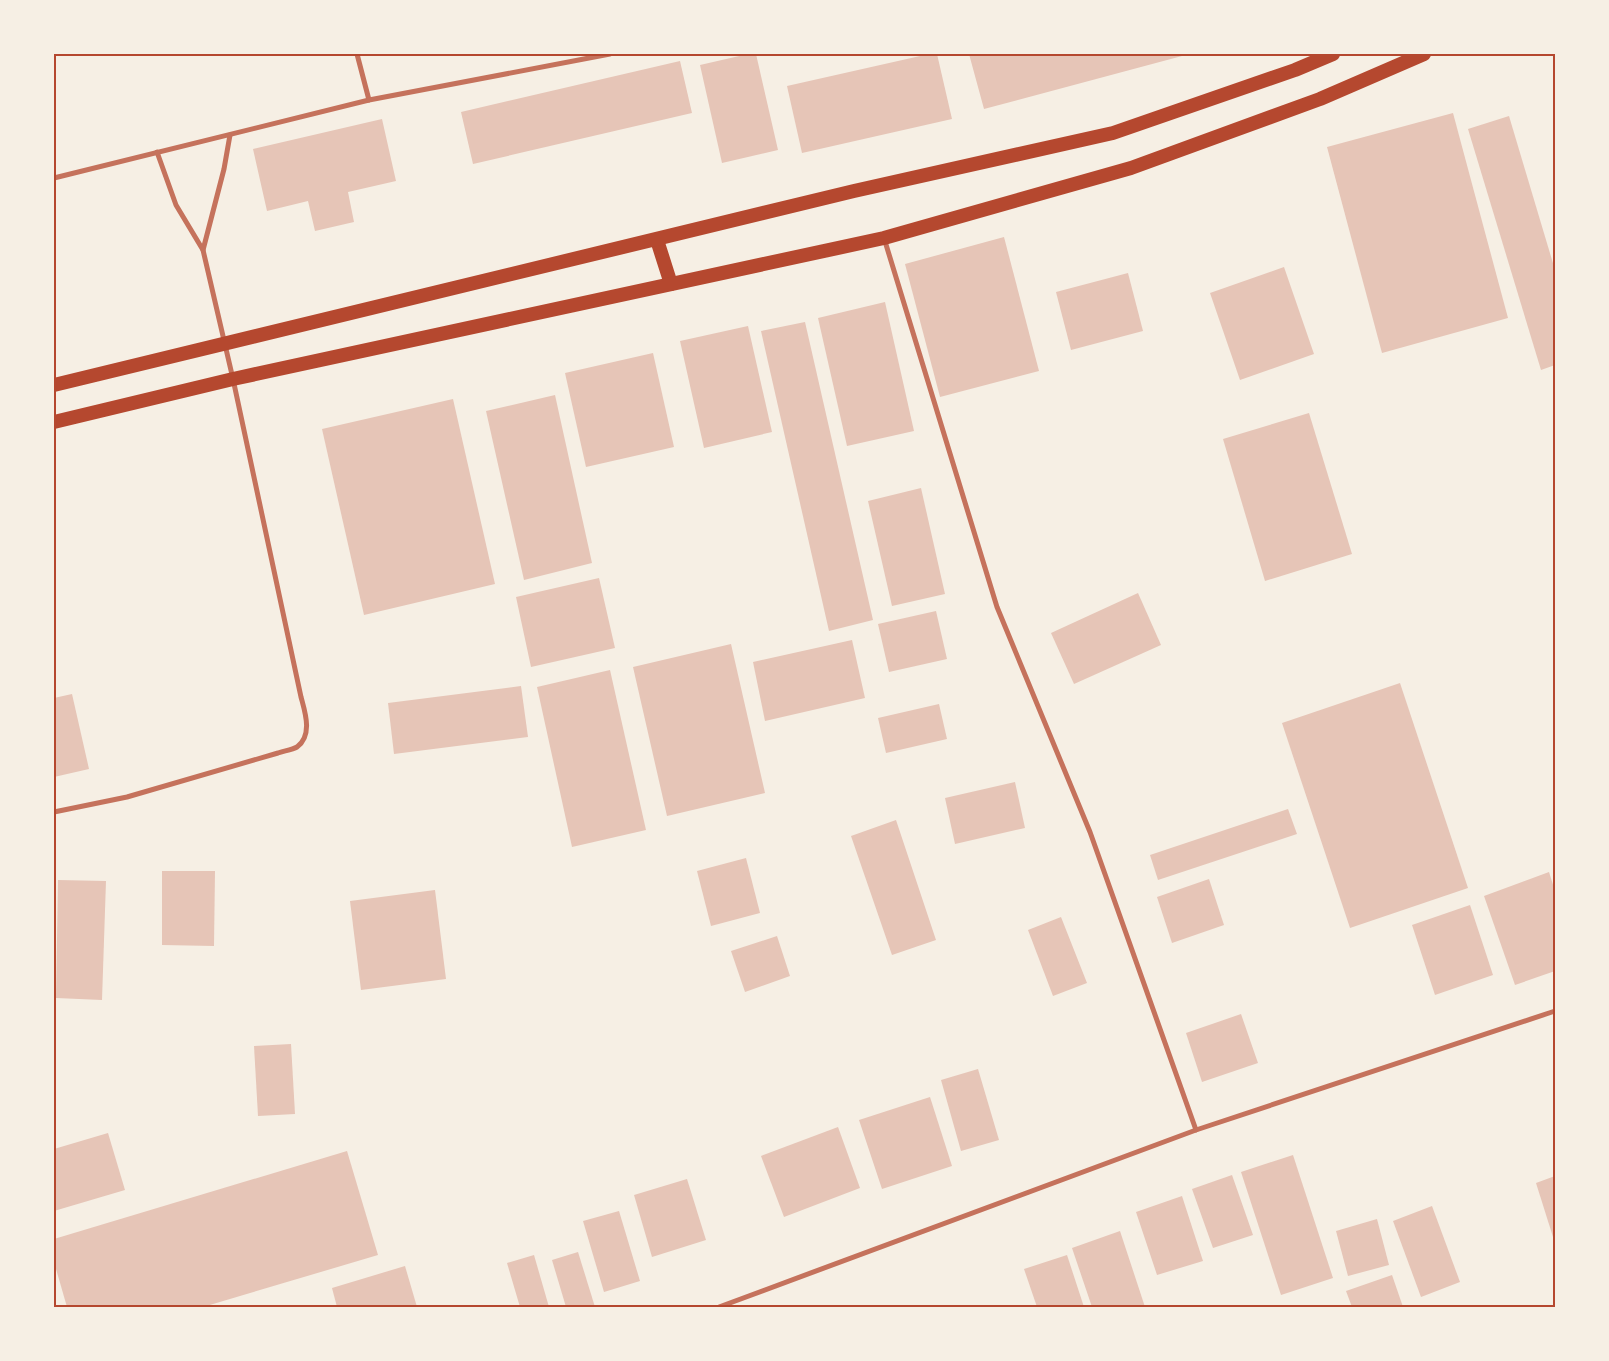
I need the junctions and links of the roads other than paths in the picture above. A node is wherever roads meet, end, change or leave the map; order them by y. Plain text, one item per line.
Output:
1 (357, 54) edge
2 (610, 54) edge
3 (1333, 54) edge
4 (1424, 54) edge
5 (369, 100) junction
6 (230, 135) junction
7 (157, 152) junction
8 (54, 178) edge
9 (884, 238) junction
10 (657, 240) junction
11 (203, 250) junction
12 (671, 284) junction
13 (225, 344) junction
14 (233, 379) junction
15 (54, 385) edge
16 (54, 422) edge
17 (54, 812) edge
18 (1555, 1011) edge
19 (1196, 1130) junction
20 (719, 1307) edge

1 - 5 street
2 - 5 street
3 - 10 highway
4 - 9 highway
5 - 6 street
6 - 7 street
6 - 11 street
7 - 8 street
7 - 11 street
9 - 12 highway
9 - 19 street
10 - 12 highway
10 - 13 highway
11 - 13 street
12 - 14 highway
13 - 14 street
13 - 15 highway
14 - 16 highway
14 - 17 street
18 - 19 street
19 - 20 street

